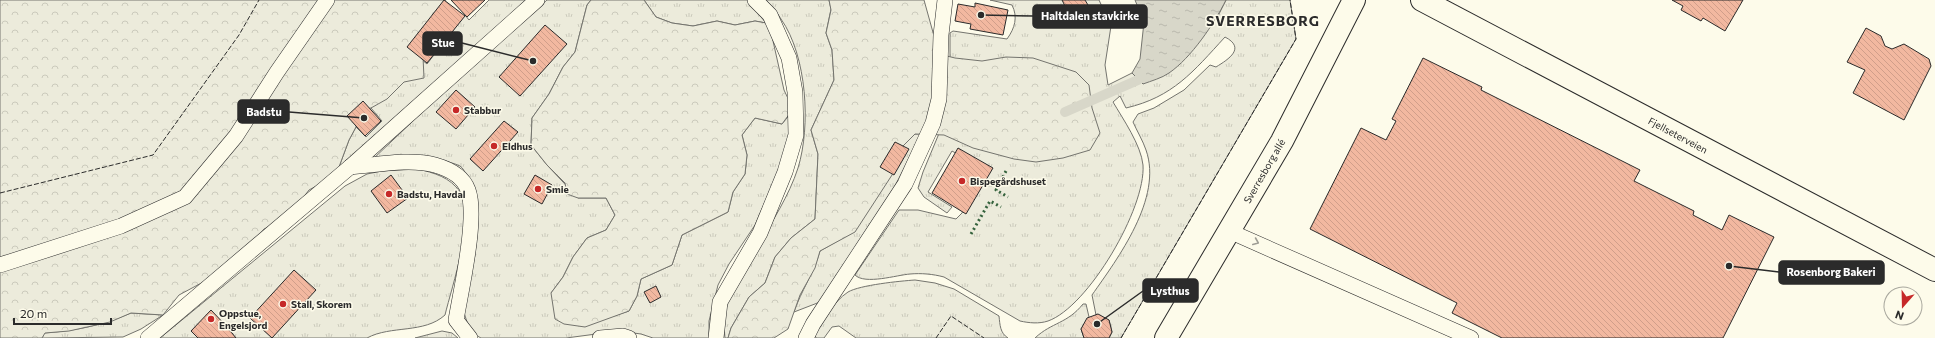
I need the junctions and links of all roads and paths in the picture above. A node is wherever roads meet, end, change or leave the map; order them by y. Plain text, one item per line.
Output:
1 (327, 0) edge
2 (537, 0) edge
3 (755, 0) edge
4 (945, 0) edge
5 (1354, 0) edge
6 (1422, 0) edge
7 (350, 167) junction
8 (1230, 230) junction
9 (0, 265) edge
10 (1935, 270) edge
11 (148, 338) edge
12 (470, 338) edge
13 (600, 338) edge
14 (629, 338) edge
15 (716, 338) edge
16 (806, 338) edge
17 (1166, 338) edge
18 (1471, 338) edge

1 - 9 lane
2 - 7 lane
3 - 15 lane
4 - 16 lane
5 - 8 street, Sverresborg allé
6 - 10 street, Fjellseterveien
7 - 11 lane
7 - 12 lane
8 - 17 street, Sverresborg allé
8 -> 18 lane
13 - 14 lane

